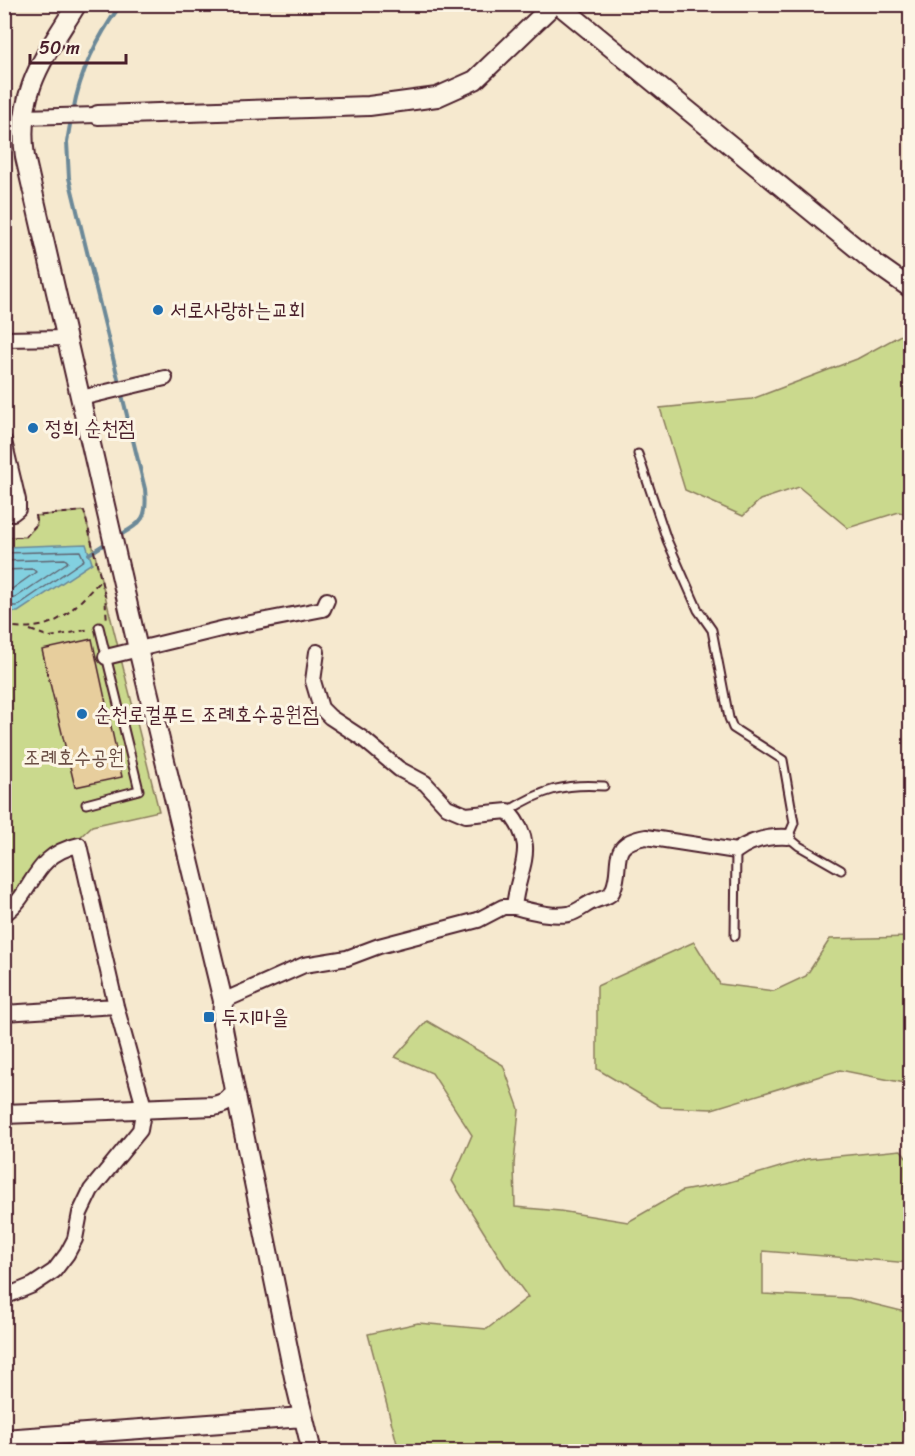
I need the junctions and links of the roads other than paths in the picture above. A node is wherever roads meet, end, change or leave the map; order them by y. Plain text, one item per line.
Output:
1 (76, 4) edge
2 (556, 4) edge
3 (98, 115) joint
4 (13, 117) edge
5 (910, 288) edge
6 (67, 338) junction
7 (4, 339) edge
8 (165, 378) dead end
9 (81, 398) junction
10 (4, 441) edge
11 (638, 454) dead end
12 (4, 514) edge
13 (327, 600) dead end
14 (99, 627) road end
15 (138, 649) junction
16 (317, 652) dead end
17 (106, 657) junction
18 (604, 786) dead end
19 (86, 804) dead end
20 (508, 811) junction
21 (788, 837) junction
22 (736, 851) junction
23 (841, 870) dead end
24 (514, 907) junction
25 (4, 914) edge
26 (735, 936) dead end
27 (223, 1001) junction
28 (116, 1006) junction
29 (4, 1013) edge
30 (235, 1090) junction
31 (144, 1107) junction
32 (4, 1114) edge
33 (4, 1297) edge
34 (303, 1417) junction
35 (4, 1439) edge
36 (312, 1452) edge

1 - 4 street
2 - 3 street
2 - 5 street
3 - 4 street
4 - 6 street
6 - 7 street
6 - 9 street
8 - 9 street
9 - 15 street
10 - 12 street
11 - 21 lane
13 - 15 street
14 - 17 lane
15 - 17 street
15 - 27 street
16 - 20 street
17 - 19 lane
18 - 20 lane
20 - 24 street
21 - 22 street
21 - 23 lane
22 - 24 street
22 - 26 lane
24 - 27 street
25 - 28 street
27 - 30 street
28 - 29 street
28 - 31 street
30 - 31 street
30 - 34 street
31 - 32 street
31 - 33 street
34 - 35 street
34 - 36 street

